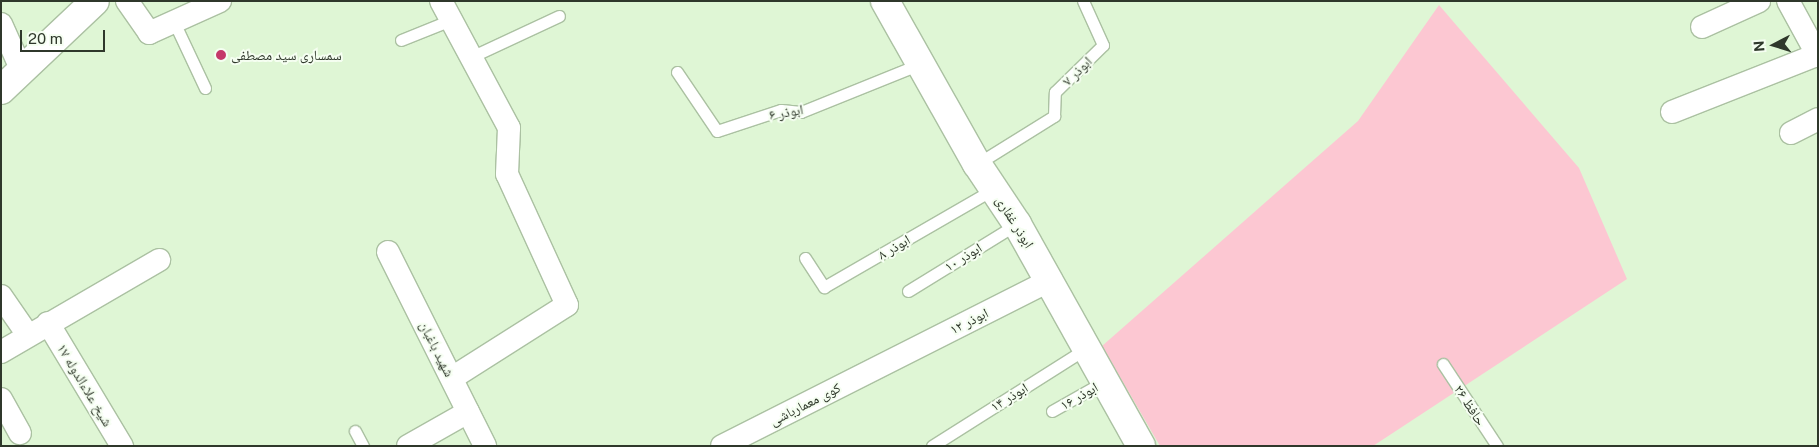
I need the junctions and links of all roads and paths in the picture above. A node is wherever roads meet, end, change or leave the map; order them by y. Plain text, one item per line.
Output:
1 (95, 1) edge
2 (127, 1) edge
3 (220, 1) edge
4 (885, 1) edge
5 (1083, 1) edge
6 (1759, 1) edge
7 (1788, 1) edge
8 (446, 10) edge
9 (559, 16) dead end
10 (174, 22) junction
11 (1, 24) edge
12 (1702, 28) dead end
13 (401, 40) dead end
14 (1818, 55) edge
15 (471, 57) junction
16 (920, 64) junction
17 (22, 70) junction
18 (677, 72) dead end
19 (205, 88) dead end
20 (1, 90) edge
21 (1672, 112) dead end
22 (1818, 119) edge
23 (1791, 133) dead end
24 (977, 164) junction
25 (994, 190) junction
26 (1017, 224) junction
27 (388, 252) dead end
28 (805, 258) dead end
29 (159, 260) dead end
30 (1049, 280) junction
31 (908, 291) dead end
32 (1, 296) edge
33 (48, 323) junction
34 (28, 335) junction
35 (1087, 348) junction
36 (1, 352) edge
37 (888, 362) joint
38 (1443, 364) dead end
39 (452, 378) junction
40 (1105, 381) junction
41 (1, 398) edge
42 (1052, 411) dead end
43 (468, 412) junction
44 (355, 431) dead end
45 (20, 433) dead end
46 (122, 446) edge
47 (363, 446) edge
48 (408, 446) edge
49 (485, 446) edge
50 (722, 446) edge
51 (932, 446) edge
52 (1141, 446) edge
53 (1497, 446) edge

1 - 17 street
2 - 10 street
3 - 10 street
4 - 16 street, ابوذر غفاری
5 - 24 lane, ابوذر ۷
6 - 12 street
7 - 14 street
8 - 13 lane
8 - 15 street
9 - 15 lane
10 - 19 lane
11 - 17 street
14 - 21 street
15 - 39 street
16 - 18 lane, ابوذر ۶
16 - 24 street, ابوذر غفاری
17 - 20 street
22 - 23 street
24 - 25 street, ابوذر غفاری
25 - 26 street, ابوذر غفاری
25 - 28 lane, ابوذر ۸
26 - 30 street, ابوذر غفاری
26 - 31 lane, ابوذر ۱۰
27 - 39 street, شهید باغبان
29 - 33 street
30 - 35 street, ابوذر غفاری
30 - 37 street, ابوذر ۱۲
32 - 34 street
33 - 34 street
33 - 46 street, شیخ علاءالدوله ۱۷
34 - 36 street
35 - 40 street, ابوذر غفاری
35 - 51 lane, ابوذر ۱۴
37 - 50 street, کوی معمارباشی
38 - 53 lane, حافظ ۲۶
39 - 43 street, شهید باغبان
40 - 42 lane, ابوذر ۱۶
40 - 52 street, ابوذر غفاری
41 - 45 street
43 - 48 street
43 - 49 street, شهید باغبان
44 - 47 lane

